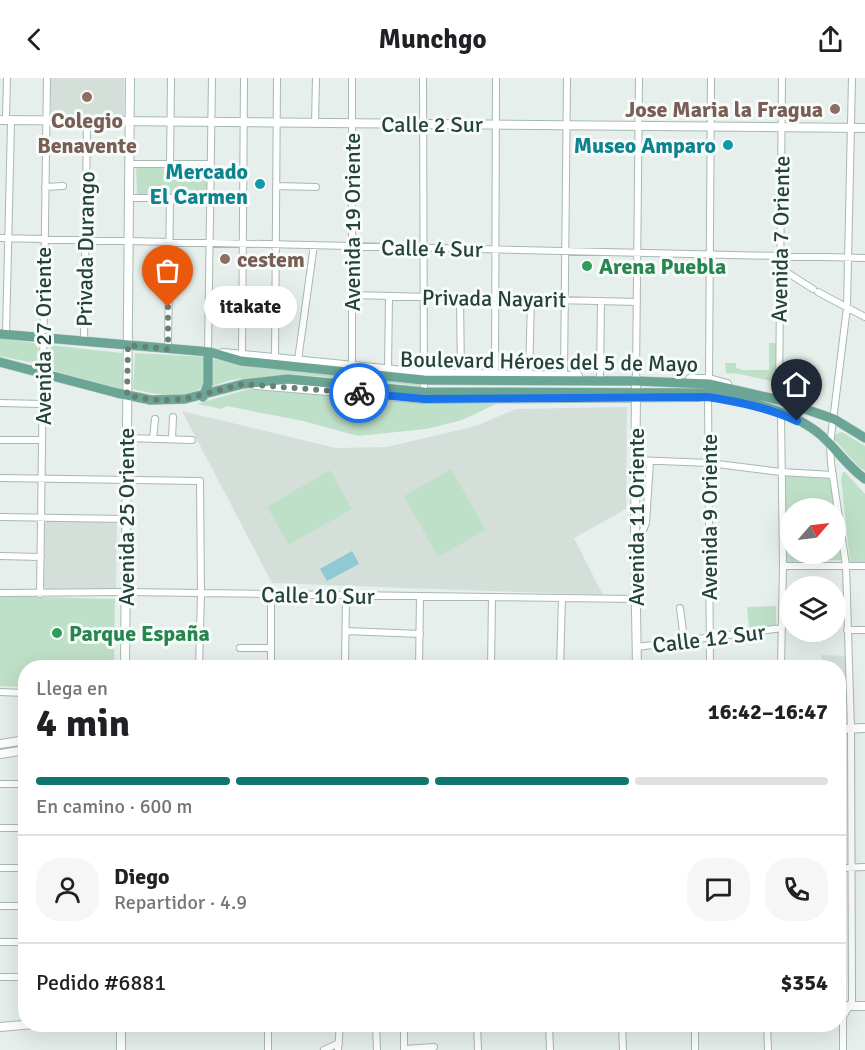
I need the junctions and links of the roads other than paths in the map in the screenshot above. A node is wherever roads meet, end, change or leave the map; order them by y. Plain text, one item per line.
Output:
1 (7, 78) edge
2 (47, 78) edge
3 (130, 78) edge
4 (171, 78) edge
5 (212, 78) edge
6 (244, 78) edge
7 (277, 78) edge
8 (315, 78) edge
9 (352, 78) edge
10 (423, 78) edge
11 (495, 78) edge
12 (567, 78) edge
13 (639, 78) edge
14 (711, 78) edge
15 (782, 78) edge
16 (852, 78) edge
17 (5, 120) edge
18 (46, 120) junction
19 (87, 122) junction
20 (129, 122) junction
21 (170, 122) junction
22 (211, 122) junction
23 (243, 123) junction
24 (277, 123) junction
25 (315, 124) junction
26 (352, 124) junction
27 (423, 124) junction
28 (495, 124) junction
29 (567, 125) junction
30 (638, 125) junction
31 (711, 125) junction
32 (781, 127) junction
33 (852, 128) junction
34 (865, 128) edge
35 (129, 164) junction
36 (170, 164) junction
37 (211, 164) junction
38 (63, 186) dead end
39 (276, 186) junction
40 (45, 187) junction
41 (316, 187) dead end
42 (129, 198) junction
43 (170, 198) junction
44 (210, 198) junction
45 (0, 238) edge
46 (9, 238) junction
47 (44, 239) junction
48 (86, 240) junction
49 (128, 241) junction
50 (168, 242) junction
51 (210, 243) junction
52 (242, 243) junction
53 (275, 244) junction
54 (314, 245) junction
55 (352, 246) junction
56 (423, 248) junction
57 (495, 249) junction
58 (566, 251) junction
59 (637, 253) junction
60 (710, 254) junction
61 (780, 256) junction
62 (849, 258) junction
63 (865, 258) edge
64 (780, 268) junction
65 (352, 295) junction
66 (389, 296) junction
67 (423, 297) junction
68 (460, 297) junction
69 (495, 298) junction
70 (531, 299) junction
71 (565, 300) junction
72 (601, 301) junction
73 (637, 302) junction
74 (847, 307) junction
75 (865, 317) edge
76 (3, 334) edge
77 (43, 338) junction
78 (84, 341) junction
79 (128, 345) junction
80 (168, 349) junction
81 (209, 352) junction
82 (242, 355) junction
83 (275, 358) junction
84 (0, 362) edge
85 (302, 364) junction
86 (352, 367) junction
87 (388, 370) junction
88 (43, 373) junction
89 (460, 374) junction
90 (495, 375) junction
91 (529, 375) junction
92 (564, 376) junction
93 (424, 377) junction
94 (600, 377) junction
95 (636, 379) junction
96 (484, 382) junction
97 (709, 388) junction
98 (205, 394) junction
99 (127, 395) junction
100 (424, 395) junction
101 (636, 396) junction
102 (779, 400) junction
103 (0, 403) edge
104 (42, 404) junction
105 (781, 414) junction
106 (173, 417) dead end
107 (155, 419) dead end
108 (834, 419) junction
109 (127, 438) junction
110 (865, 438) edge
111 (153, 439) junction
112 (172, 439) junction
113 (0, 440) edge
114 (42, 440) junction
115 (192, 440) dead end
116 (831, 445) junction
117 (635, 460) junction
118 (650, 461) junction
119 (709, 463) junction
120 (781, 472) junction
121 (833, 475) junction
122 (0, 478) edge
123 (42, 479) junction
124 (864, 479) edge
125 (126, 480) junction
126 (0, 517) edge
127 (41, 518) junction
128 (126, 519) junction
129 (635, 551) junction
130 (0, 556) edge
131 (40, 557) junction
132 (783, 566) junction
133 (846, 566) junction
134 (865, 566) edge
135 (783, 576) edge
136 (126, 592) junction
137 (0, 593) edge
138 (201, 593) junction
139 (40, 594) junction
140 (271, 595) junction
141 (346, 596) junction
142 (420, 597) junction
143 (492, 597) junction
144 (561, 598) junction
145 (636, 599) junction
146 (680, 608) dead end
147 (780, 628) edge
148 (847, 630) junction
149 (865, 630) edge
150 (346, 631) junction
151 (420, 634) junction
152 (709, 636) junction
153 (684, 640) junction
154 (782, 642) edge
155 (637, 647) junction
156 (240, 648) dead end
157 (271, 648) junction
158 (124, 660) edge
159 (199, 660) edge
160 (271, 660) edge
161 (345, 660) edge
162 (419, 660) edge
163 (491, 660) edge
164 (560, 660) edge
165 (637, 660) edge
166 (710, 660) edge
167 (781, 660) edge
168 (0, 692) edge
169 (18, 693) edge
170 (865, 728) edge
171 (846, 729) edge
172 (851, 729) junction
173 (18, 741) edge
174 (0, 744) edge
175 (18, 751) edge
176 (0, 754) edge
177 (0, 784) edge
178 (18, 784) edge
179 (0, 828) edge
180 (18, 828) edge
181 (846, 867) edge
182 (852, 867) junction
183 (865, 867) edge
184 (0, 868) edge
185 (18, 868) edge
186 (0, 906) edge
187 (18, 906) edge
188 (0, 942) edge
189 (18, 942) edge
190 (0, 976) edge
191 (18, 977) edge
192 (846, 1006) edge
193 (850, 1006) junction
194 (865, 1006) edge
195 (846, 1012) edge
196 (18, 1025) edge
197 (0, 1027) edge
198 (121, 1032) edge
199 (268, 1032) edge
200 (339, 1032) edge
201 (376, 1032) edge
202 (404, 1032) edge
203 (477, 1032) edge
204 (549, 1032) edge
205 (622, 1032) edge
206 (695, 1032) edge
207 (767, 1032) edge
208 (843, 1032) edge
209 (338, 1047) edge
210 (434, 1047) dead end
211 (404, 1049) edge
212 (121, 1050) edge
213 (268, 1050) edge
214 (324, 1050) edge
215 (376, 1050) edge
216 (478, 1050) edge
217 (550, 1050) edge
218 (623, 1050) edge
219 (695, 1050) edge
220 (768, 1050) edge
221 (843, 1050) edge

1 - 17 street
2 - 18 street, Avenida 27 Oriente
3 - 20 street, Avenida 25 Oriente
4 - 21 street
5 - 22 street
6 - 23 street
7 - 24 street
8 - 25 street
9 - 26 street, Avenida 19 Oriente
10 - 27 street
11 - 28 street
12 - 29 street
13 - 30 street, Avenida 11 Oriente
14 - 31 street, Avenida 9 Oriente
15 - 32 street, Avenida 7 Oriente
16 - 33 street
17 - 18 street, Calle 2 Sur
17 - 46 street
18 - 19 street, Calle 2 Sur
18 - 40 street, Avenida 27 Oriente
19 - 20 street, Calle 2 Sur
19 - 48 street, Privada Durango
20 - 21 street, Calle 2 Sur
20 - 35 street, Avenida 25 Oriente
21 - 22 street, Calle 2 Sur
21 - 36 street
22 - 23 street, Calle 2 Sur
22 - 37 street
23 - 24 street, Calle 2 Sur
23 - 52 street
24 - 25 street, Calle 2 Sur
24 - 39 street
25 - 26 street, Calle 2 Sur
26 - 27 street, Calle 2 Sur
26 - 55 street, Avenida 19 Oriente
27 - 28 street, Calle 2 Sur
27 - 56 street
28 - 29 street, Calle 2 Sur
28 - 57 street
29 - 30 street, Calle 2 Sur
29 - 58 street
30 - 31 street, Calle 2 Sur
30 - 59 street, Avenida 11 Oriente
31 - 32 street, Calle 2 Sur
31 - 60 street, Avenida 9 Oriente
32 - 33 street, Calle 2 Sur
32 - 61 street, Avenida 7 Oriente
33 - 34 street, Calle 2 Sur
33 - 62 street
35 - 36 street
35 - 42 street, Avenida 25 Oriente
36 - 37 street
37 - 44 street
38 - 40 street
39 - 41 street
39 - 53 street
40 - 47 street, Avenida 27 Oriente
42 - 43 street
42 - 49 street, Avenida 25 Oriente
43 - 44 street
43 - 50 street
44 - 51 street
45 - 46 street, Calle 4 Sur
46 - 47 street, Calle 4 Sur
46 - 76 street
47 - 48 street, Calle 4 Sur
47 - 77 street, Avenida 27 Oriente
48 - 49 street, Calle 4 Sur
48 - 78 street, Privada Durango
49 - 50 street, Calle 4 Sur
49 - 79 street, Avenida 25 Oriente
50 - 51 street, Calle 4 Sur
50 - 80 street
51 - 52 street, Calle 4 Sur
51 - 81 street
52 - 53 street, Calle 4 Sur
52 - 82 street
53 - 54 street, Calle 4 Sur
53 - 83 street
54 - 55 street, Calle 4 Sur
54 - 85 street
55 - 56 street, Calle 4 Sur
55 - 65 street, Avenida 19 Oriente
56 - 57 street, Calle 4 Sur
56 - 67 street
57 - 58 street, Calle 4 Sur
57 - 69 street
58 - 59 street, Calle 4 Sur
58 - 71 street
59 - 60 street, Calle 4 Sur
59 - 73 street, Avenida 11 Oriente
60 - 61 street, Calle 4 Sur
60 - 97 street, Avenida 9 Oriente
61 - 62 street, Calle 4 Sur
61 - 64 street, Avenida 7 Oriente
62 - 63 street, Calle 4 Sur
62 - 74 street
64 - 74 street
64 - 102 street, Avenida 7 Oriente
65 - 66 street, Privada Nayarit
65 - 86 street, Avenida 19 Oriente
66 - 67 street, Privada Nayarit
66 - 87 street
67 - 68 street, Privada Nayarit
67 - 93 street
68 - 69 street, Privada Nayarit
68 - 89 street
69 - 70 street, Privada Nayarit
69 - 90 street
70 - 71 street, Privada Nayarit
70 - 91 street
71 - 72 street, Privada Nayarit
71 - 92 street
72 - 73 street, Privada Nayarit
72 - 94 street
73 - 95 street, Avenida 11 Oriente
74 - 75 street
74 - 108 street
76 - 77 main road, Boulevard Héroes del 5 de Mayo
77 - 78 main road, Boulevard Héroes del 5 de Mayo
77 - 88 street, Avenida 27 Oriente
78 - 79 main road, Boulevard Héroes del 5 de Mayo
79 - 80 main road, Boulevard Héroes del 5 de Mayo
79 - 99 street, Avenida 25 Oriente
80 - 81 main road, Boulevard Héroes del 5 de Mayo
81 - 82 street, Boulevard Héroes del 5 de Mayo
81 - 85 main road, Boulevard Héroes del 5 de Mayo
81 - 98 main road
82 - 83 street, Boulevard Héroes del 5 de Mayo
83 - 85 main road
84 - 88 main road
85 - 86 street, Boulevard Héroes del 5 de Mayo
85 - 93 main road, Boulevard Héroes del 5 de Mayo
86 - 87 street, Boulevard Héroes del 5 de Mayo
87 - 93 street, Boulevard Héroes del 5 de Mayo
88 - 99 main road
88 - 104 street, Avenida 27 Oriente
89 - 90 street, Boulevard Héroes del 5 de Mayo
89 - 93 street, Boulevard Héroes del 5 de Mayo
90 - 91 street, Boulevard Héroes del 5 de Mayo
90 - 96 main road
91 - 92 street, Boulevard Héroes del 5 de Mayo
92 - 94 street, Boulevard Héroes del 5 de Mayo
93 - 96 main road, Boulevard Héroes del 5 de Mayo
93 - 100 street
94 - 95 street, Boulevard Héroes del 5 de Mayo
95 - 96 main road, Boulevard Héroes del 5 de Mayo
95 - 97 main road, Boulevard Héroes del 5 de Mayo
95 - 101 street, Avenida 11 Oriente
97 - 101 main road, Boulevard Héroes del 5 de Mayo
97 - 102 main road, Boulevard Héroes del 5 de Mayo
97 - 105 main road, Boulevard Héroes del 5 de Mayo
97 - 119 street, Avenida 9 Oriente
98 - 99 main road, Boulevard Héroes del 5 de Mayo
98 - 100 main road, Boulevard Héroes del 5 de Mayo
99 - 109 street, Avenida 25 Oriente
100 - 101 main road, Boulevard Héroes del 5 de Mayo
101 - 117 street, Avenida 11 Oriente
102 - 108 main road, Boulevard Héroes del 5 de Mayo
103 - 104 street
104 - 114 street, Avenida 27 Oriente
105 - 116 main road, Boulevard Héroes del 5 de Mayo
105 - 120 street
106 - 112 street
107 - 111 street
108 - 110 main road, Boulevard Héroes del 5 de Mayo
108 - 116 street
109 - 111 street
109 - 125 street, Avenida 25 Oriente
111 - 112 street
112 - 115 street
113 - 114 street
114 - 123 street, Avenida 27 Oriente
116 - 121 street
116 - 124 main road, Boulevard Héroes del 5 de Mayo
117 - 118 street
117 - 129 street, Avenida 11 Oriente
118 - 119 street
118 - 129 street
119 - 120 street
119 - 152 street, Avenida 9 Oriente
120 - 121 street
120 - 132 street
121 - 133 street
122 - 123 street
123 - 125 street
123 - 127 street, Avenida 27 Oriente
125 - 128 street, Avenida 25 Oriente
125 - 138 street
126 - 127 street
127 - 128 street
127 - 131 street, Avenida 27 Oriente
128 - 136 street, Avenida 25 Oriente
129 - 145 street, Avenida 11 Oriente
130 - 131 street
131 - 139 street, Avenida 27 Oriente
132 - 133 street
132 - 135 street
133 - 134 street
133 - 148 street
136 - 138 street, Calle 10 Sur
136 - 139 street, Calle 10 Sur
136 - 158 street, Avenida 25 Oriente
137 - 139 street, Calle 10 Sur
138 - 140 street, Calle 10 Sur
138 - 159 street
140 - 141 street, Calle 10 Sur
140 - 157 street
141 - 142 street, Calle 10 Sur
141 - 150 street
142 - 143 street, Calle 10 Sur
142 - 151 street
143 - 144 street, Calle 10 Sur
143 - 163 street
144 - 145 street, Calle 10 Sur
144 - 164 street
145 - 155 street, Avenida 11 Oriente
146 - 153 street
147 - 152 street, Calle 12 Sur
148 - 149 street
148 - 172 street
150 - 151 street
150 - 161 street
151 - 162 street
152 - 153 street, Calle 12 Sur
152 - 166 street, Avenida 9 Oriente
153 - 155 street, Calle 12 Sur
154 - 167 street
155 - 165 street, Avenida 11 Oriente
156 - 157 street
157 - 160 street
168 - 169 street
170 - 172 street
171 - 172 street
172 - 182 street
173 - 174 street
175 - 176 street
177 - 178 street
179 - 180 street
181 - 182 street
182 - 183 street
182 - 193 street
184 - 185 street
186 - 187 street
188 - 189 street
190 - 191 street
192 - 193 street
193 - 194 street
193 - 195 street
196 - 197 street
198 - 212 street
199 - 213 street
200 - 209 street
201 - 215 street
202 - 211 street
203 - 216 street
204 - 217 street
205 - 218 street
206 - 219 street
207 - 220 street
208 - 221 street
209 - 214 street
210 - 211 street

